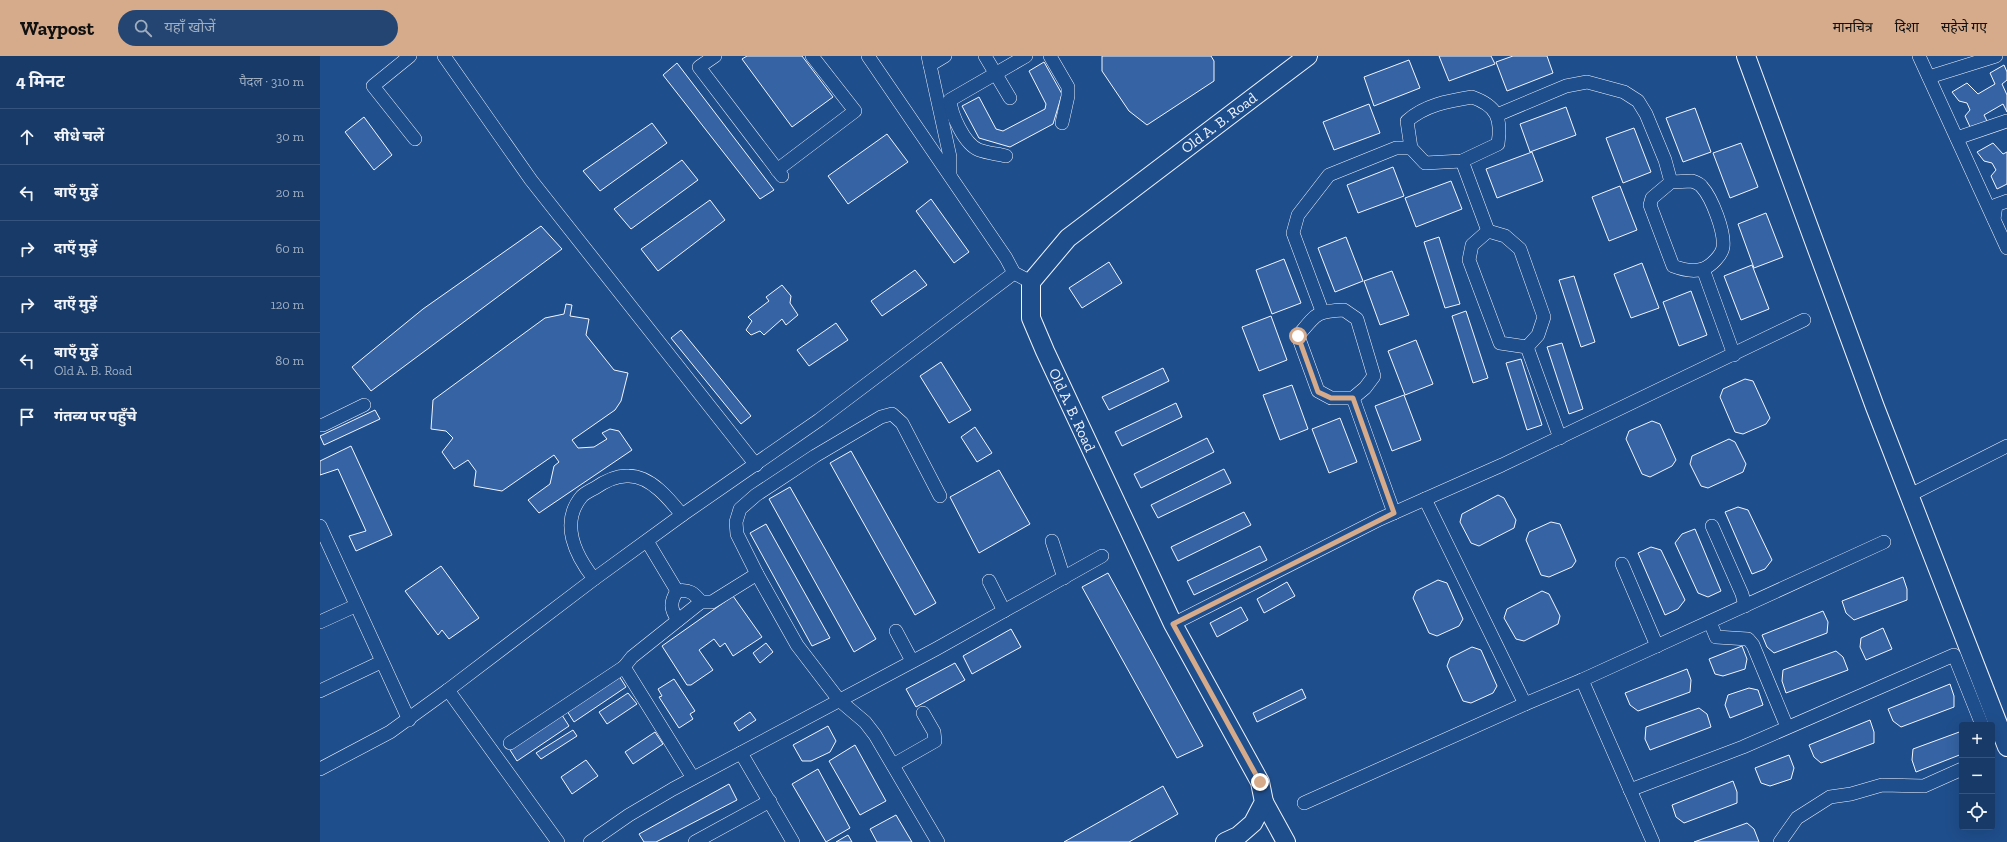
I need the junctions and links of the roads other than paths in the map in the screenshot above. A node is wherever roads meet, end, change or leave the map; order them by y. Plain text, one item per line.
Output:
1 (410, 56) edge
2 (444, 56) edge
3 (715, 56) edge
4 (812, 56) edge
5 (868, 56) edge
6 (945, 56) edge
7 (985, 56) edge
8 (1026, 56) edge
9 (1050, 56) edge
10 (1308, 56) edge
11 (1746, 56) edge
12 (1919, 56) edge
13 (1996, 56) edge
14 (929, 61) edge
15 (995, 72) junction
16 (1929, 77) junction
17 (1010, 98) dead end
18 (1497, 115) junction
19 (2007, 121) edge
20 (1062, 123) dead end
21 (1957, 138) junction
22 (414, 139) dead end
23 (1411, 148) junction
24 (1006, 156) dead end
25 (1462, 161) junction
26 (950, 175) junction
27 (1671, 182) junction
28 (2007, 201) edge
29 (1994, 219) junction
30 (1488, 231) junction
31 (2007, 248) edge
32 (1703, 269) junction
33 (1014, 273) junction
34 (1031, 282) junction
35 (1322, 311) junction
36 (1804, 320) dead end
37 (1527, 347) junction
38 (1734, 355) junction
39 (1353, 398) junction
40 (364, 405) dead end
41 (320, 425) edge
42 (1560, 438) junction
43 (2007, 446) edge
44 (756, 465) junction
45 (1910, 495) junction
46 (940, 496) dead end
47 (1425, 499) junction
48 (1394, 513) junction
49 (682, 515) junction
50 (320, 526) edge
51 (1712, 526) dead end
52 (1052, 540) dead end
53 (647, 541) junction
54 (1884, 542) dead end
55 (1102, 556) dead end
56 (1622, 564) dead end
57 (757, 574) junction
58 (1064, 578) junction
59 (594, 579) junction
60 (989, 581) dead end
61 (677, 591) junction
62 (701, 602) junction
63 (355, 606) junction
64 (1745, 606) junction
65 (1004, 611) junction
66 (678, 620) junction
67 (320, 622) edge
68 (1710, 622) junction
69 (1173, 624) junction
70 (896, 631) dead end
71 (1657, 646) junction
72 (912, 661) junction
73 (381, 662) junction
74 (624, 668) junction
75 (1582, 680) junction
76 (448, 690) junction
77 (320, 692) edge
78 (839, 700) junction
79 (1526, 704) junction
80 (923, 713) dead end
81 (409, 720) junction
82 (1981, 722) edge
83 (1787, 727) junction
84 (510, 743) dead end
85 (2007, 747) edge
86 (741, 752) junction
87 (893, 765) junction
88 (320, 769) edge
89 (1959, 771) edge
90 (692, 778) junction
91 (1630, 790) junction
92 (770, 801) junction
93 (1264, 802) junction
94 (1304, 803) dead end
95 (558, 842) edge
96 (590, 842) edge
97 (695, 842) edge
98 (794, 842) edge
99 (938, 842) edge
100 (1225, 842) edge
101 (1286, 842) edge
102 (1653, 842) edge
103 (1780, 842) edge

1 - 22 street
2 - 44 street
3 - 4 street
5 - 26 street
6 - 14 street
7 - 15 street
8 - 15 street
9 - 20 street
10 - 34 street, Old A. B. Road
11 - 45 street
12 - 16 street
13 - 16 street
14 - 26 street
15 - 17 street
15 - 24 street
16 - 21 street
18 - 23 street
18 - 25 street
18 - 27 street
19 - 21 street
21 - 29 street
23 - 25 street
23 - 35 street
25 - 30 street
26 - 33 street
27 - 32 street
27 - 32 street
28 - 29 street
29 - 31 street
30 - 37 street
30 - 37 street
32 - 38 street
33 - 34 street
33 - 44 street
34 - 69 street, Old A. B. Road
35 - 39 street
35 - 39 street
36 - 38 street
37 - 42 street
38 - 42 street
39 - 48 street
40 - 41 street
42 - 47 street
43 - 45 street
44 - 49 street
45 - 85 street
46 - 57 street
47 - 48 street
47 - 79 street
48 - 69 street
49 - 53 street
49 - 59 street
50 - 63 street
51 - 64 street
52 - 58 street
53 - 59 street
53 - 61 street
54 - 64 street
55 - 58 street
56 - 71 street
57 - 62 street
57 - 78 street
58 - 65 street
59 - 76 street
60 - 65 street
61 - 62 street
61 - 66 street
62 - 66 street
63 - 67 street
63 - 73 street
64 - 68 street
65 - 72 street
66 - 74 street
68 - 71 street
68 - 83 street
69 - 93 street, Old A. B. Road
70 - 72 street
71 - 75 street
72 - 78 street
73 - 77 street
73 - 81 street
74 - 84 street
74 - 90 street
75 - 79 street
75 - 91 street
76 - 81 street
76 - 95 street
78 - 86 street
78 - 87 street
79 - 94 street
80 - 87 street
81 - 88 street
82 - 83 street
83 - 91 street
86 - 90 street
86 - 92 street
87 - 99 street
89 - 103 street
90 - 96 street
91 - 102 street
92 - 97 street
92 - 98 street
93 - 100 street
93 - 101 street, Old A. B. Road

